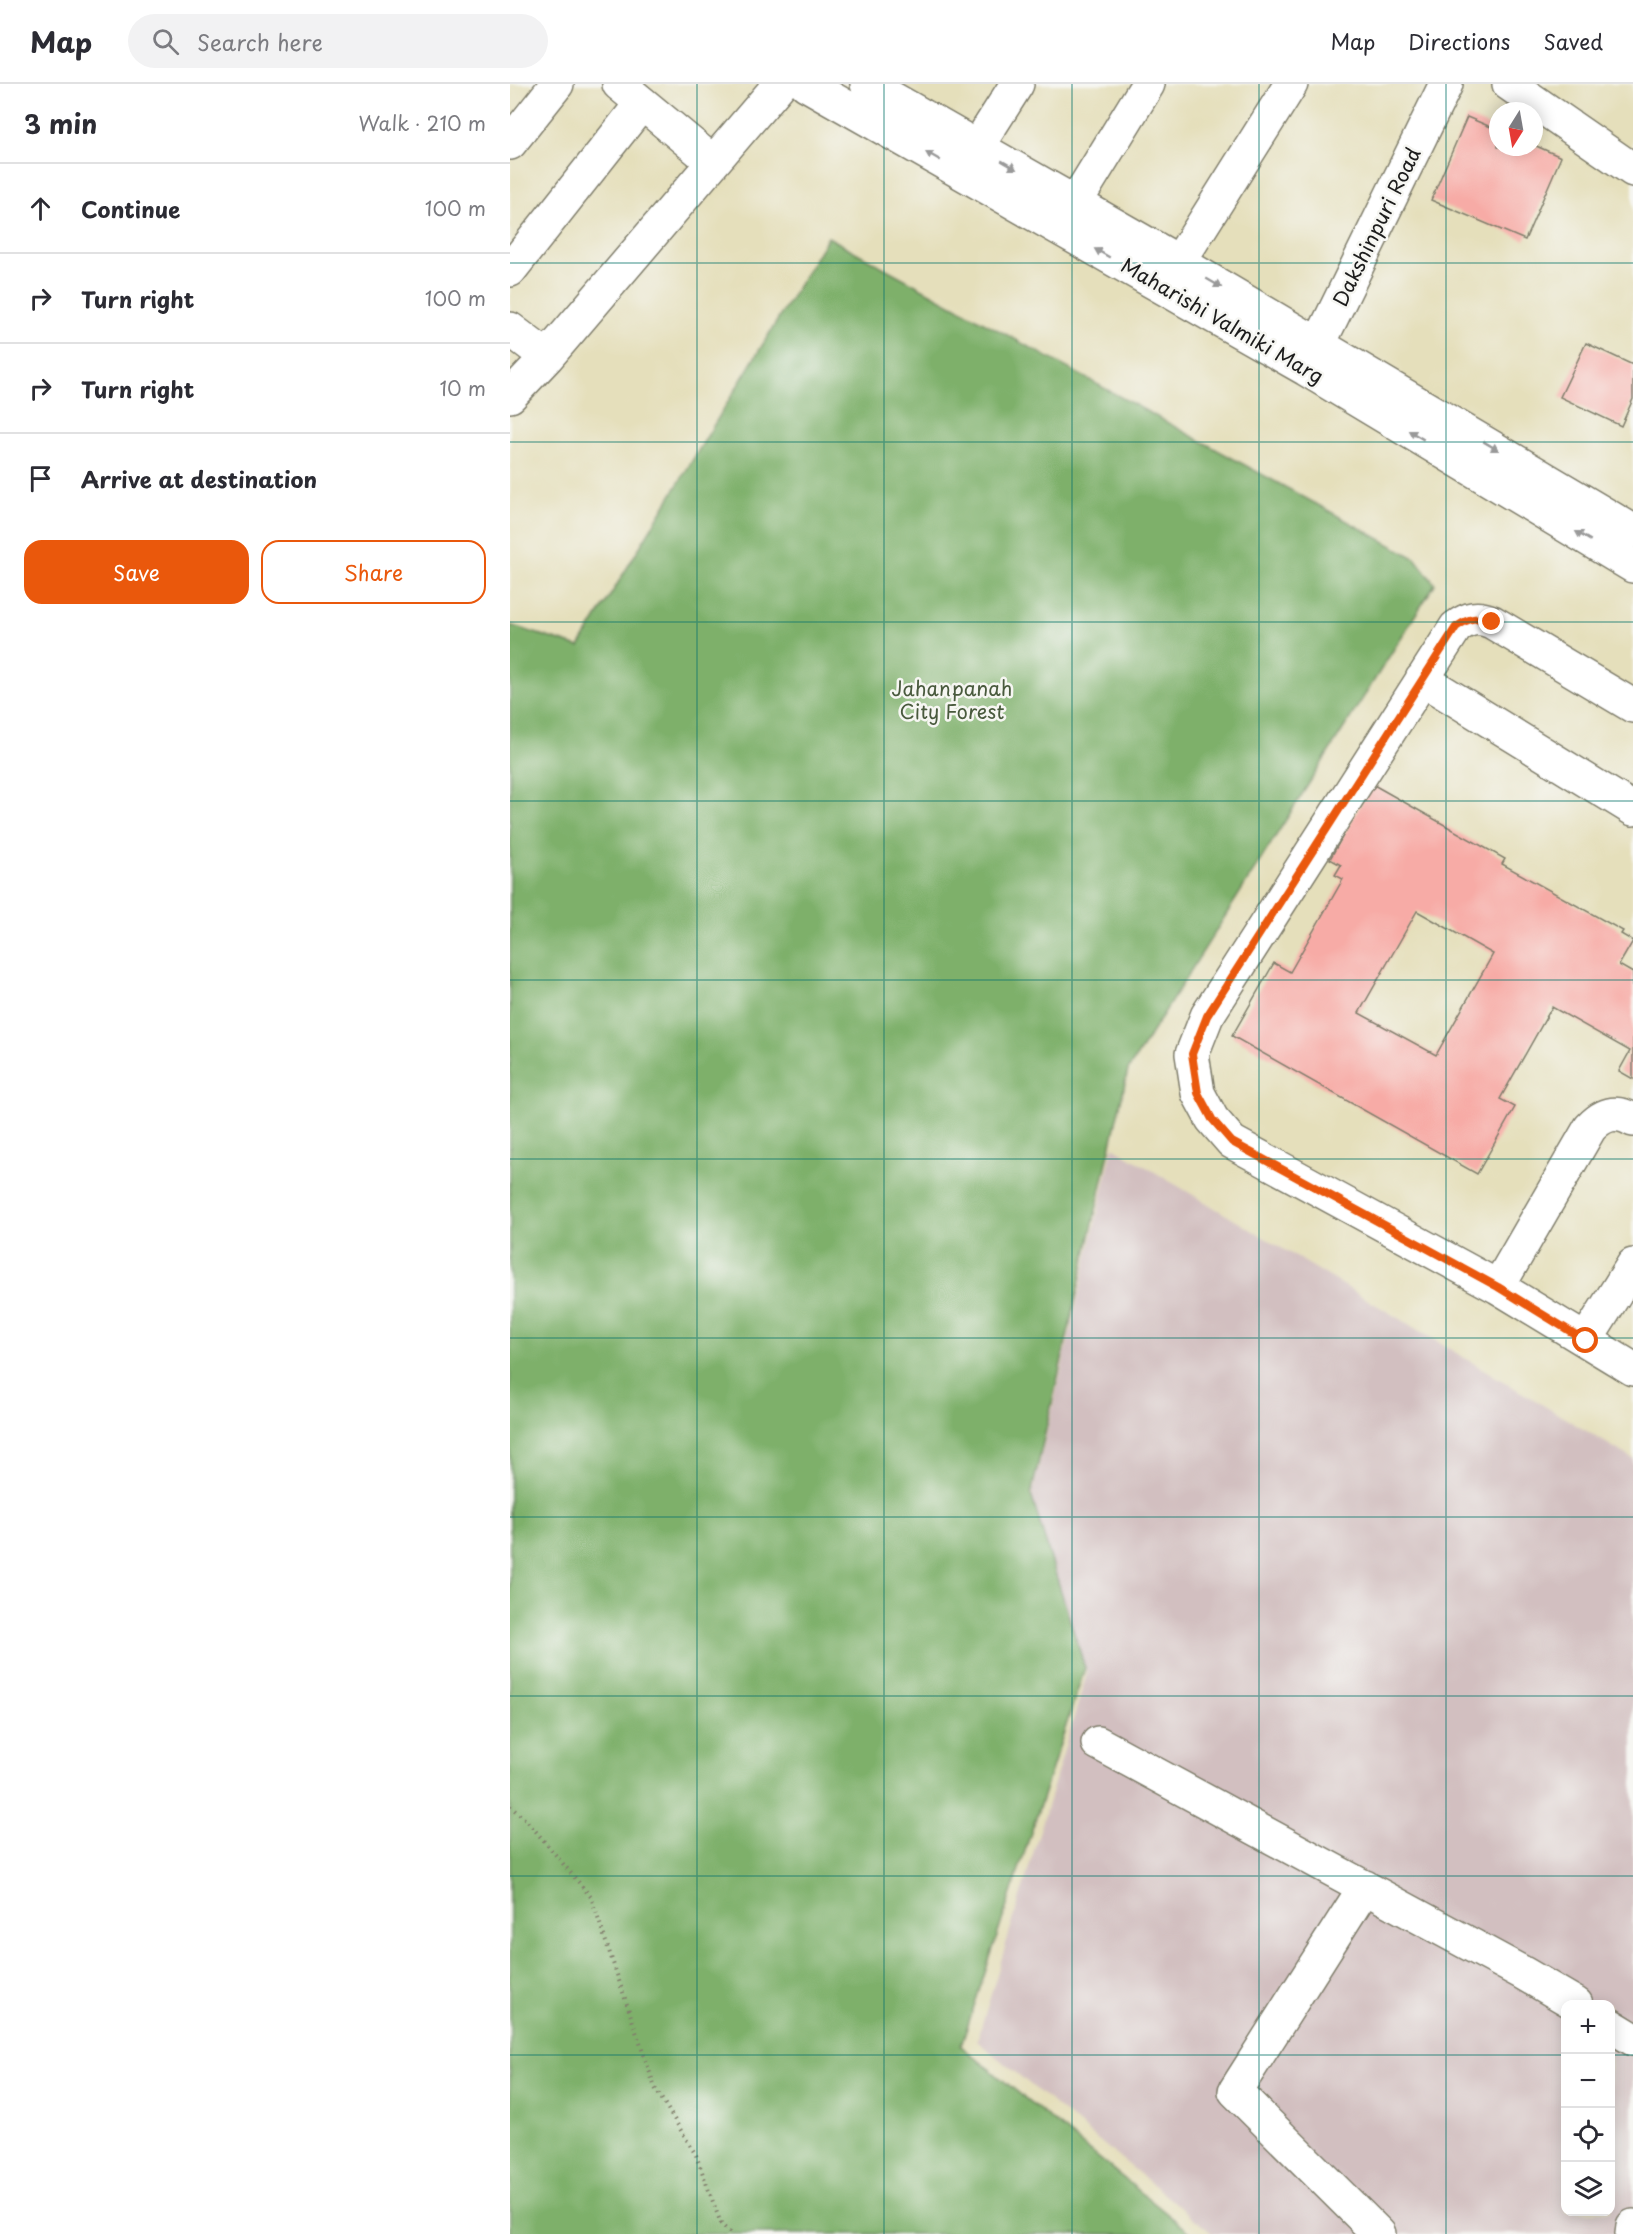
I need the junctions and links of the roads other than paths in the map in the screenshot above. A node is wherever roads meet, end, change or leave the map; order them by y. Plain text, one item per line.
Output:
1 (557, 84) edge
2 (780, 84) edge
3 (806, 84) edge
4 (867, 84) edge
5 (1017, 84) edge
6 (1148, 84) edge
7 (1292, 84) edge
8 (1446, 84) edge
9 (1509, 84) edge
10 (630, 94) edge
11 (510, 143) edge
12 (977, 147) junction
13 (713, 162) junction
14 (1633, 170) edge
15 (1076, 203) junction
16 (1179, 262) junction
17 (510, 270) edge
18 (510, 329) edge
19 (547, 357) junction
20 (1313, 357) junction
21 (510, 396) edge
22 (1633, 531) edge
23 (1633, 566) edge
24 (1422, 679) junction
25 (1633, 706) edge
26 (1633, 809) edge
27 (1633, 1120) edge
28 (1633, 1265) edge
29 (1498, 1287) junction
30 (1586, 1341) junction
31 (1633, 1369) edge
32 (1098, 1743) dead end
33 (1365, 1887) junction
34 (1569, 2000) edge
35 (1615, 2028) edge
36 (1633, 2039) edge
37 (1633, 2226) edge
38 (1379, 2234) edge
39 (1632, 2234) edge

1 - 11 street
2 - 13 street
20 -> 3 street, Maharishi Valmiki Marg
4 - 12 street, Maharishi Valmiki Marg
5 - 12 street
6 - 15 street
7 - 16 street
8 - 20 street, Dakshinpuri Road
9 - 14 street
10 - 13 street
10 - 17 street
12 -> 15 street, Maharishi Valmiki Marg
13 - 19 street
15 - 16 street, Maharishi Valmiki Marg
16 -> 20 street, Maharishi Valmiki Marg
18 - 19 street
19 - 21 street
20 -> 22 street, Maharishi Valmiki Marg
23 -> 20 street, Maharishi Valmiki Marg
24 - 25 street
24 - 26 street
24 - 29 street
27 - 29 street
28 - 30 street
29 - 30 street
30 - 31 street
32 - 33 street
33 - 34 street
33 - 38 street
35 - 36 street
37 - 39 street

